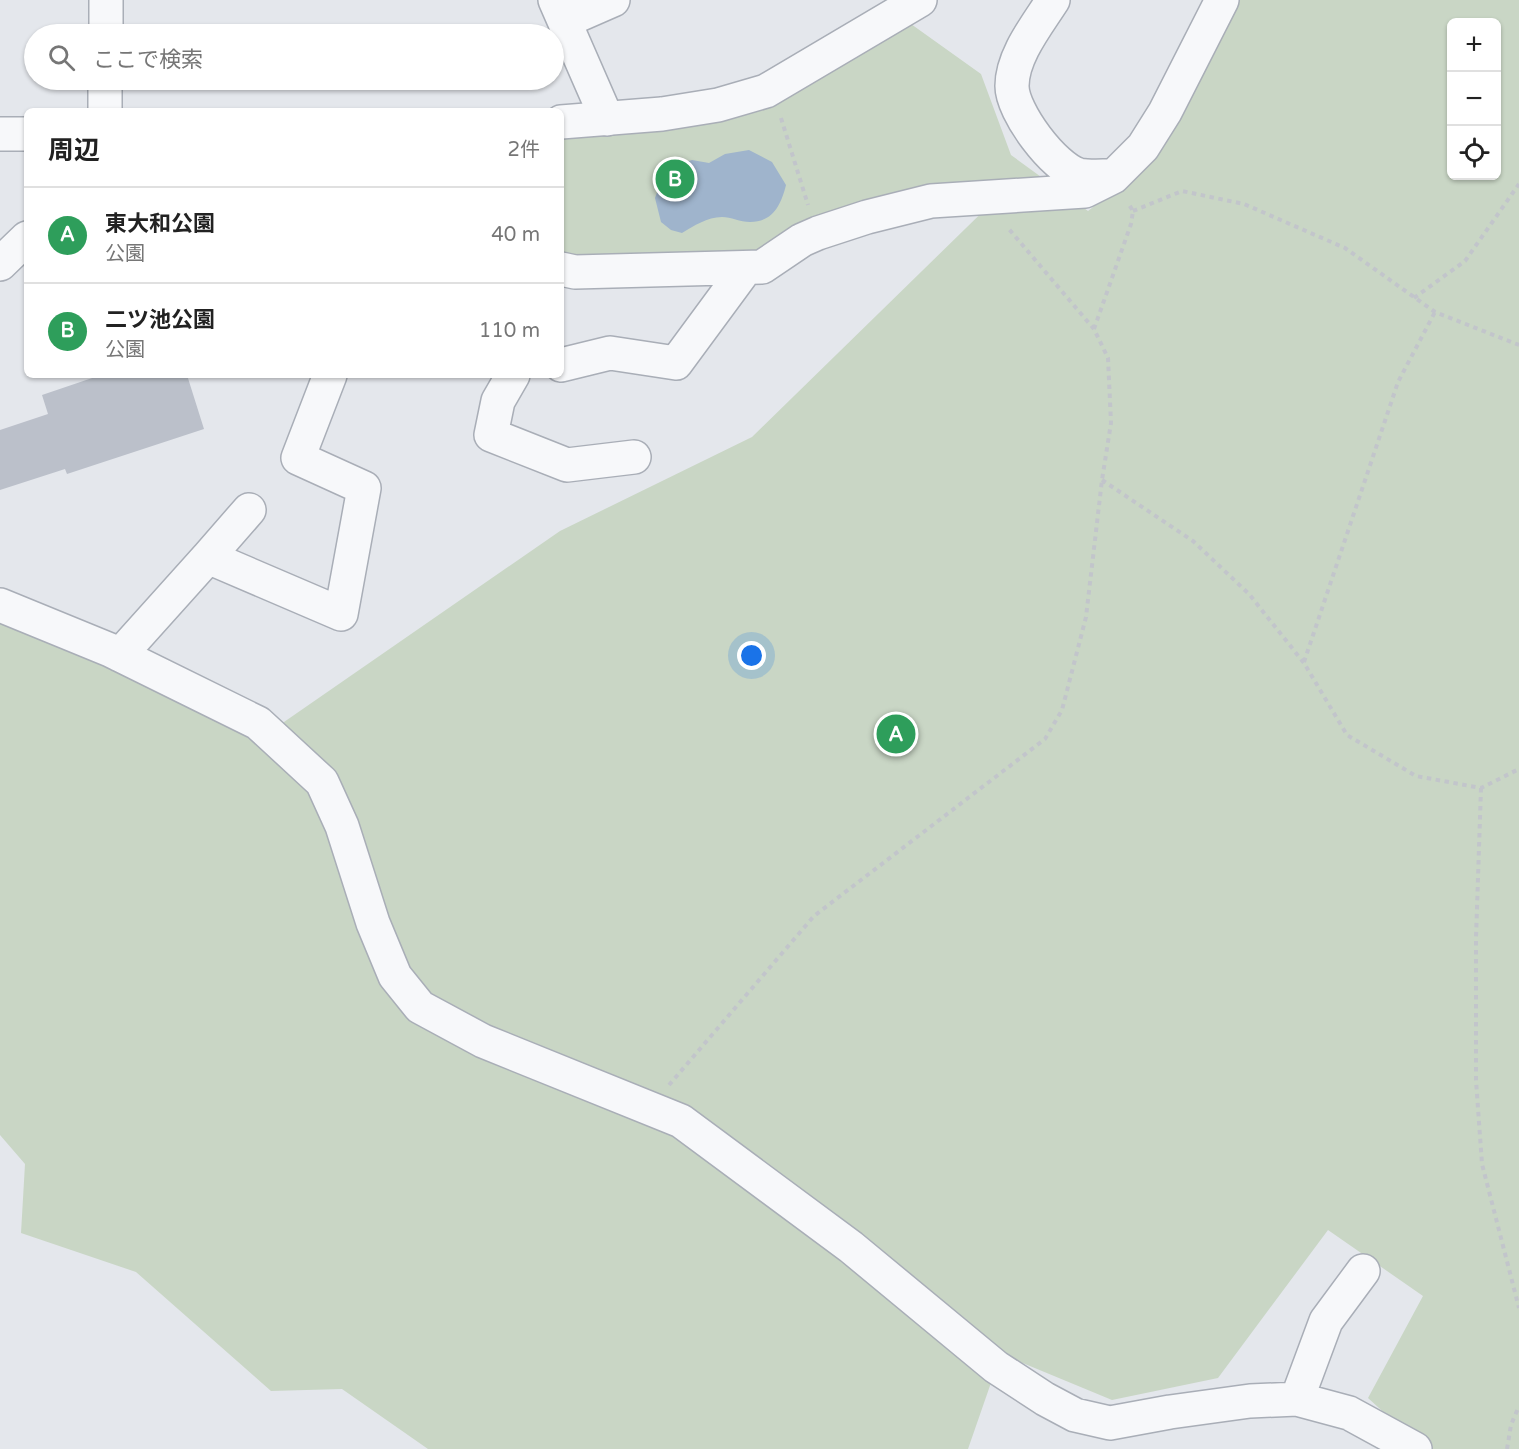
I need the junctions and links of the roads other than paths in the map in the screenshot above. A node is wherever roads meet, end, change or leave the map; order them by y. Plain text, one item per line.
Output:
1 (106, 0) edge
2 (613, 0) edge
3 (920, 0) edge
4 (1053, 0) edge
5 (1222, 0) edge
6 (560, 11) edge
7 (106, 24) edge
8 (105, 90) edge
9 (105, 108) edge
10 (608, 119) junction
11 (564, 122) edge
12 (0, 134) edge
13 (24, 134) edge
14 (1113, 177) junction
15 (24, 241) edge
16 (0, 264) edge
17 (746, 267) junction
18 (564, 270) edge
19 (564, 364) edge
20 (329, 378) edge
21 (511, 378) edge
22 (634, 457) dead end
23 (249, 510) dead end
24 (208, 557) junction
25 (0, 605) edge
26 (120, 655) junction
27 (1363, 1271) dead end
28 (1297, 1399) junction
29 (1415, 1449) edge

1 - 7 street
2 - 6 street
3 - 10 street
4 - 14 street
5 - 14 street
6 - 10 street
8 - 9 street
10 - 11 street
12 - 13 street
14 - 17 street
15 - 16 street
17 - 18 street
17 - 19 street
20 - 24 street
21 - 22 street
23 - 24 street
24 - 26 street
25 - 26 street
26 - 28 street
27 - 28 street
28 - 29 street

